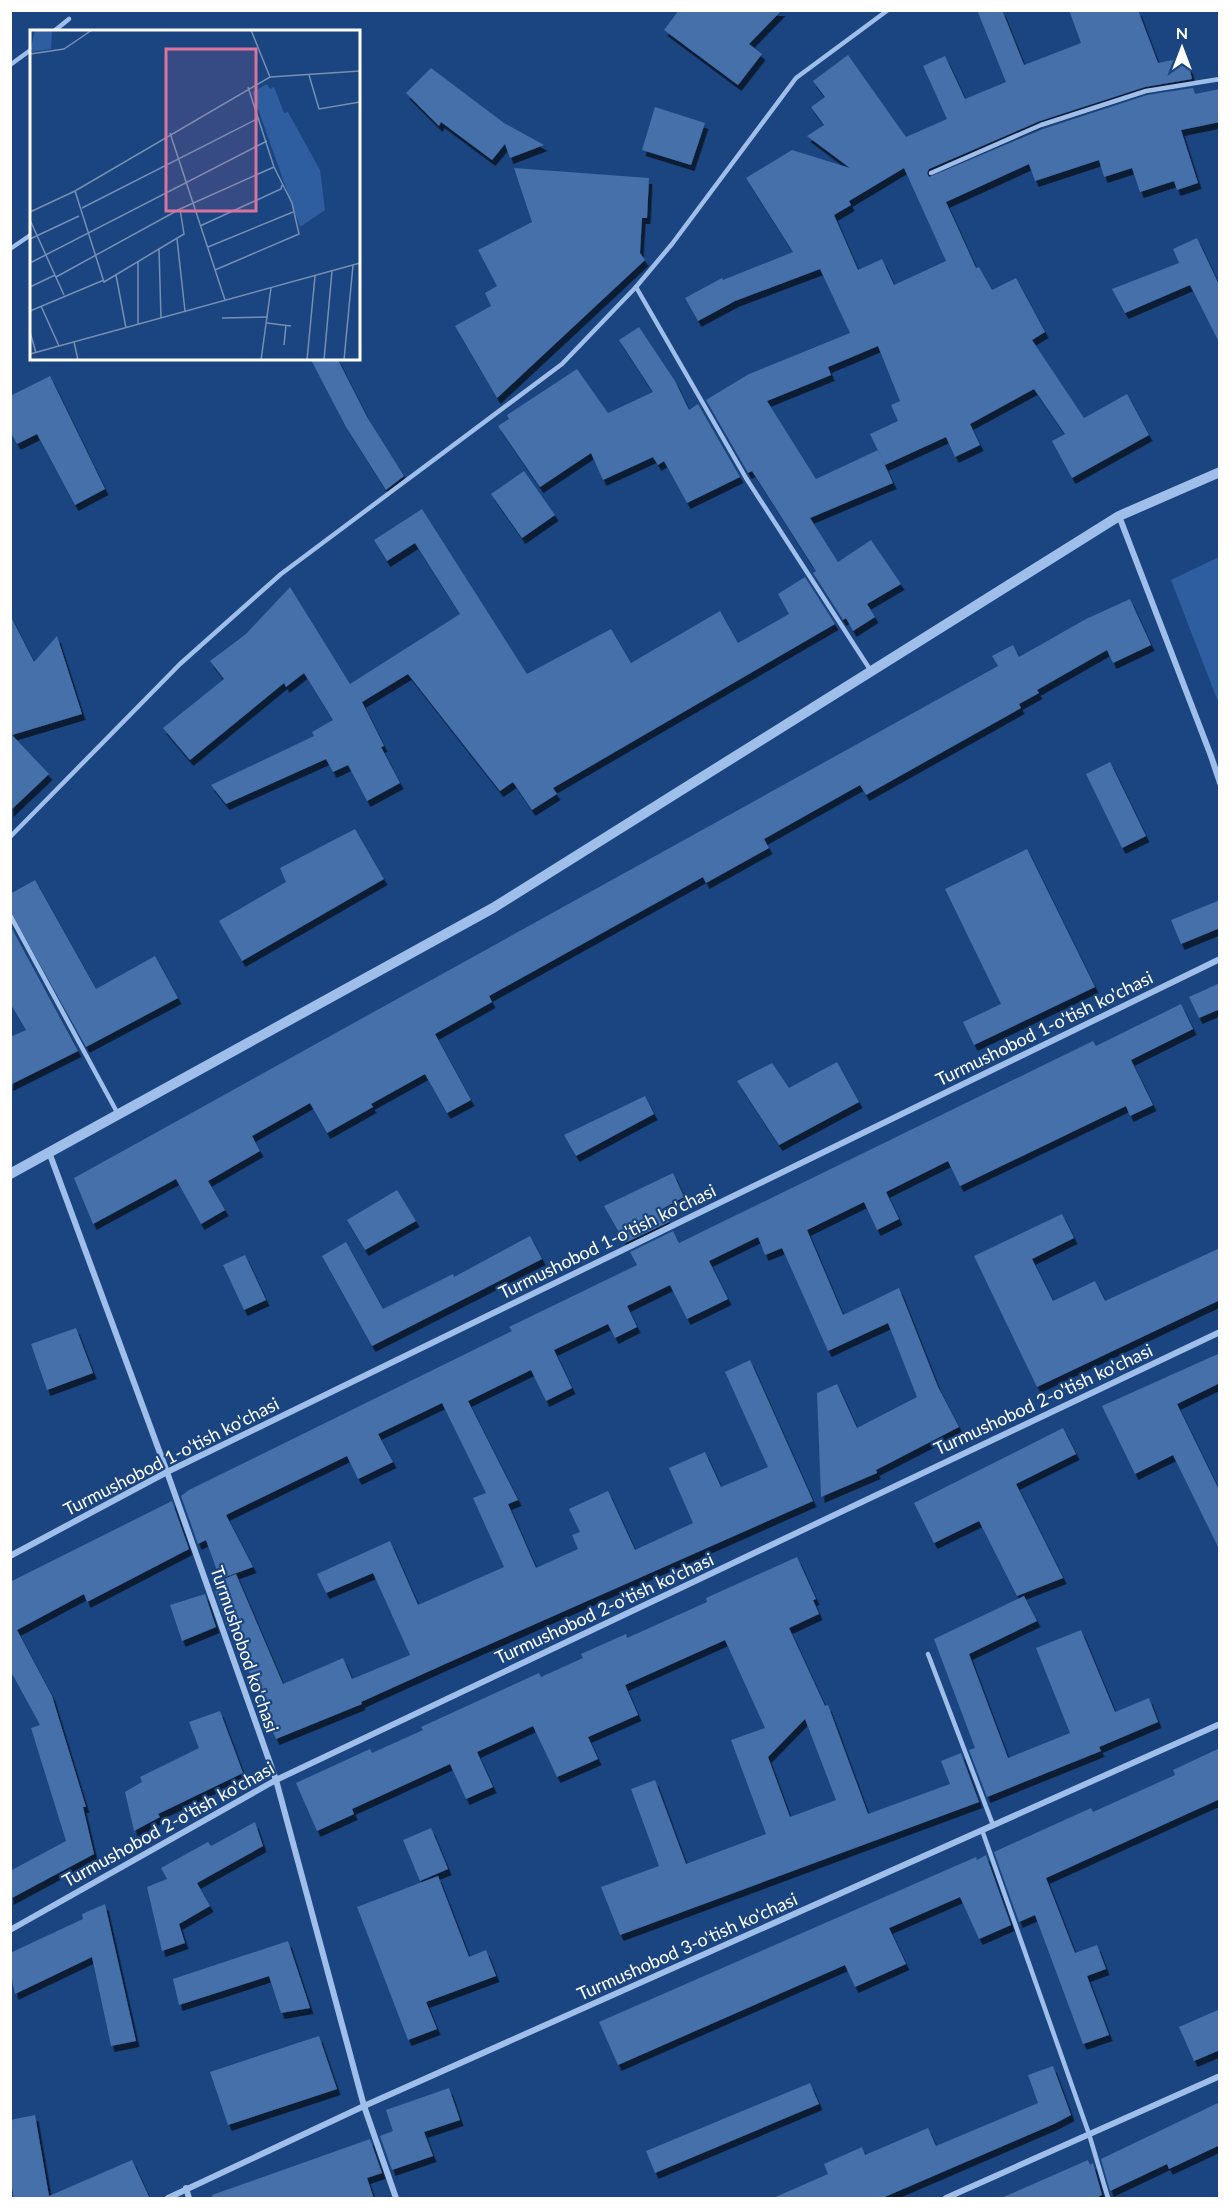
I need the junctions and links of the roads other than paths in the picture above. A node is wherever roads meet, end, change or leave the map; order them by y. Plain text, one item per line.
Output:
1 (888, 10) edge
2 (69, 19) dead end
3 (55, 30) edge
4 (30, 50) edge
5 (10, 65) edge
6 (1220, 80) edge
7 (931, 174) dead end
8 (30, 235) edge
9 (10, 249) edge
10 (636, 287) junction
11 (1220, 472) edge
12 (1119, 516) junction
13 (871, 672) junction
14 (1220, 783) edge
15 (10, 837) edge
16 (11, 917) edge
17 (1220, 959) edge
18 (118, 1114) junction
19 (49, 1152) junction
20 (10, 1174) edge
21 (1220, 1332) edge
22 (167, 1472) junction
23 (10, 1556) edge
24 (928, 1654) dead end
25 (1220, 1724) edge
26 (276, 1780) junction
27 (993, 1825) junction
28 (982, 1830) junction
29 (10, 1930) edge
30 (1220, 2076) edge
31 (364, 2106) junction
32 (1089, 2134) junction
33 (186, 2188) junction
34 (168, 2199) edge
35 (189, 2199) edge
36 (396, 2199) edge
37 (946, 2199) edge
38 (1108, 2199) edge

1 - 10 lane
2 - 3 lane
4 - 5 lane
6 - 7 lane
8 - 9 lane
10 - 13 lane
10 - 15 lane
11 - 12 street
12 - 13 street
12 - 14 street
13 - 18 street
16 - 18 lane
17 - 22 street, Turmushobod 1-o'tish ko'chasi
18 - 19 street
19 - 20 street
19 - 22 street, Turmushobod ko'chasi
21 - 26 street, Turmushobod 2-o'tish ko'chasi
22 - 23 street, Turmushobod 1-o'tish ko'chasi
22 - 26 street, Turmushobod ko'chasi
24 - 27 lane
25 - 27 street, Turmushobod 3-o'tish ko'chasi
26 - 29 street, Turmushobod 2-o'tish ko'chasi
26 - 31 street, Turmushobod ko'chasi
27 - 28 street, Turmushobod 3-o'tish ko'chasi
28 - 31 street, Turmushobod 3-o'tish ko'chasi
28 - 32 lane
30 - 32 street
31 - 33 street, Turmushobod 3-o'tish ko'chasi
31 - 36 street, Turmushobod ko'chasi
32 - 37 street
32 - 38 lane
33 - 34 street, Turmushobod 3-o'tish ko'chasi
33 - 35 street

